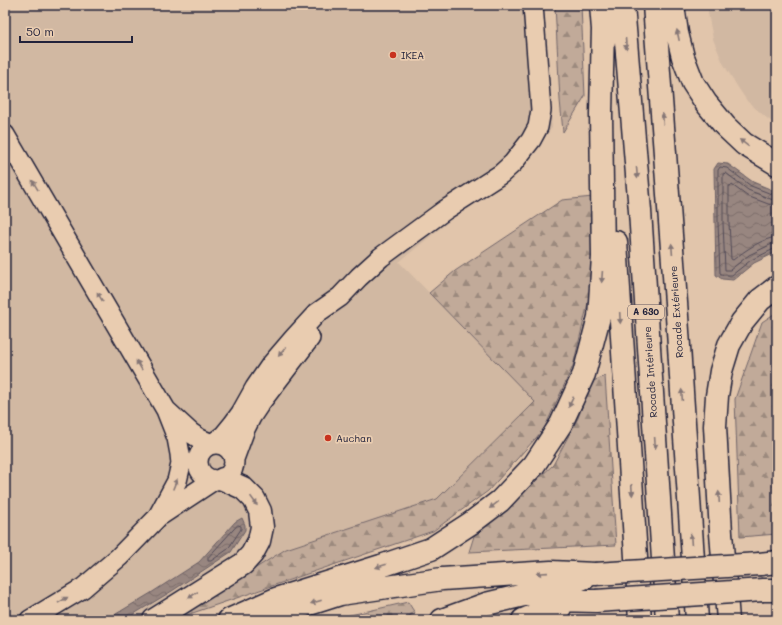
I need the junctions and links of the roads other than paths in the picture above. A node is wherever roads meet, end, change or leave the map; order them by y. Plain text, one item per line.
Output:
1 (533, 5) edge
2 (601, 5) edge
3 (623, 5) edge
4 (654, 5) edge
5 (673, 5) edge
6 (603, 28) junction
7 (5, 135) edge
8 (777, 164) edge
9 (777, 287) edge
10 (340, 297) junction
11 (166, 410) junction
12 (212, 444) junction
13 (234, 459) junction
14 (218, 479) junction
15 (156, 518) junction
16 (771, 564) edge
17 (595, 574) junction
18 (770, 590) edge
19 (596, 601) junction
20 (30, 620) edge
21 (154, 620) edge
22 (229, 620) edge
23 (257, 620) edge
24 (442, 620) edge
25 (476, 620) edge
26 (523, 620) edge
27 (640, 620) edge
28 (667, 620) edge
29 (697, 620) edge
30 (728, 620) edge

1 - 10 street
2 - 6 highway
3 -> 28 highway, Rocade Intérieure / A 630
29 -> 4 highway, Rocade Extérieure / A 630
8 -> 5 highway
6 -> 22 highway
6 -> 27 highway
11 -> 7 street
30 -> 9 highway
10 -> 12 street
10 - 13 street
11 - 12 street
15 -> 11 street
12 - 13 street
12 - 14 street
13 - 14 street
14 - 15 street
14 -> 21 highway
20 -> 15 street
16 - 17 highway, bridge
17 -> 23 highway
17 - 24 highway
18 - 19 highway, bridge
19 - 25 highway
19 - 26 highway

